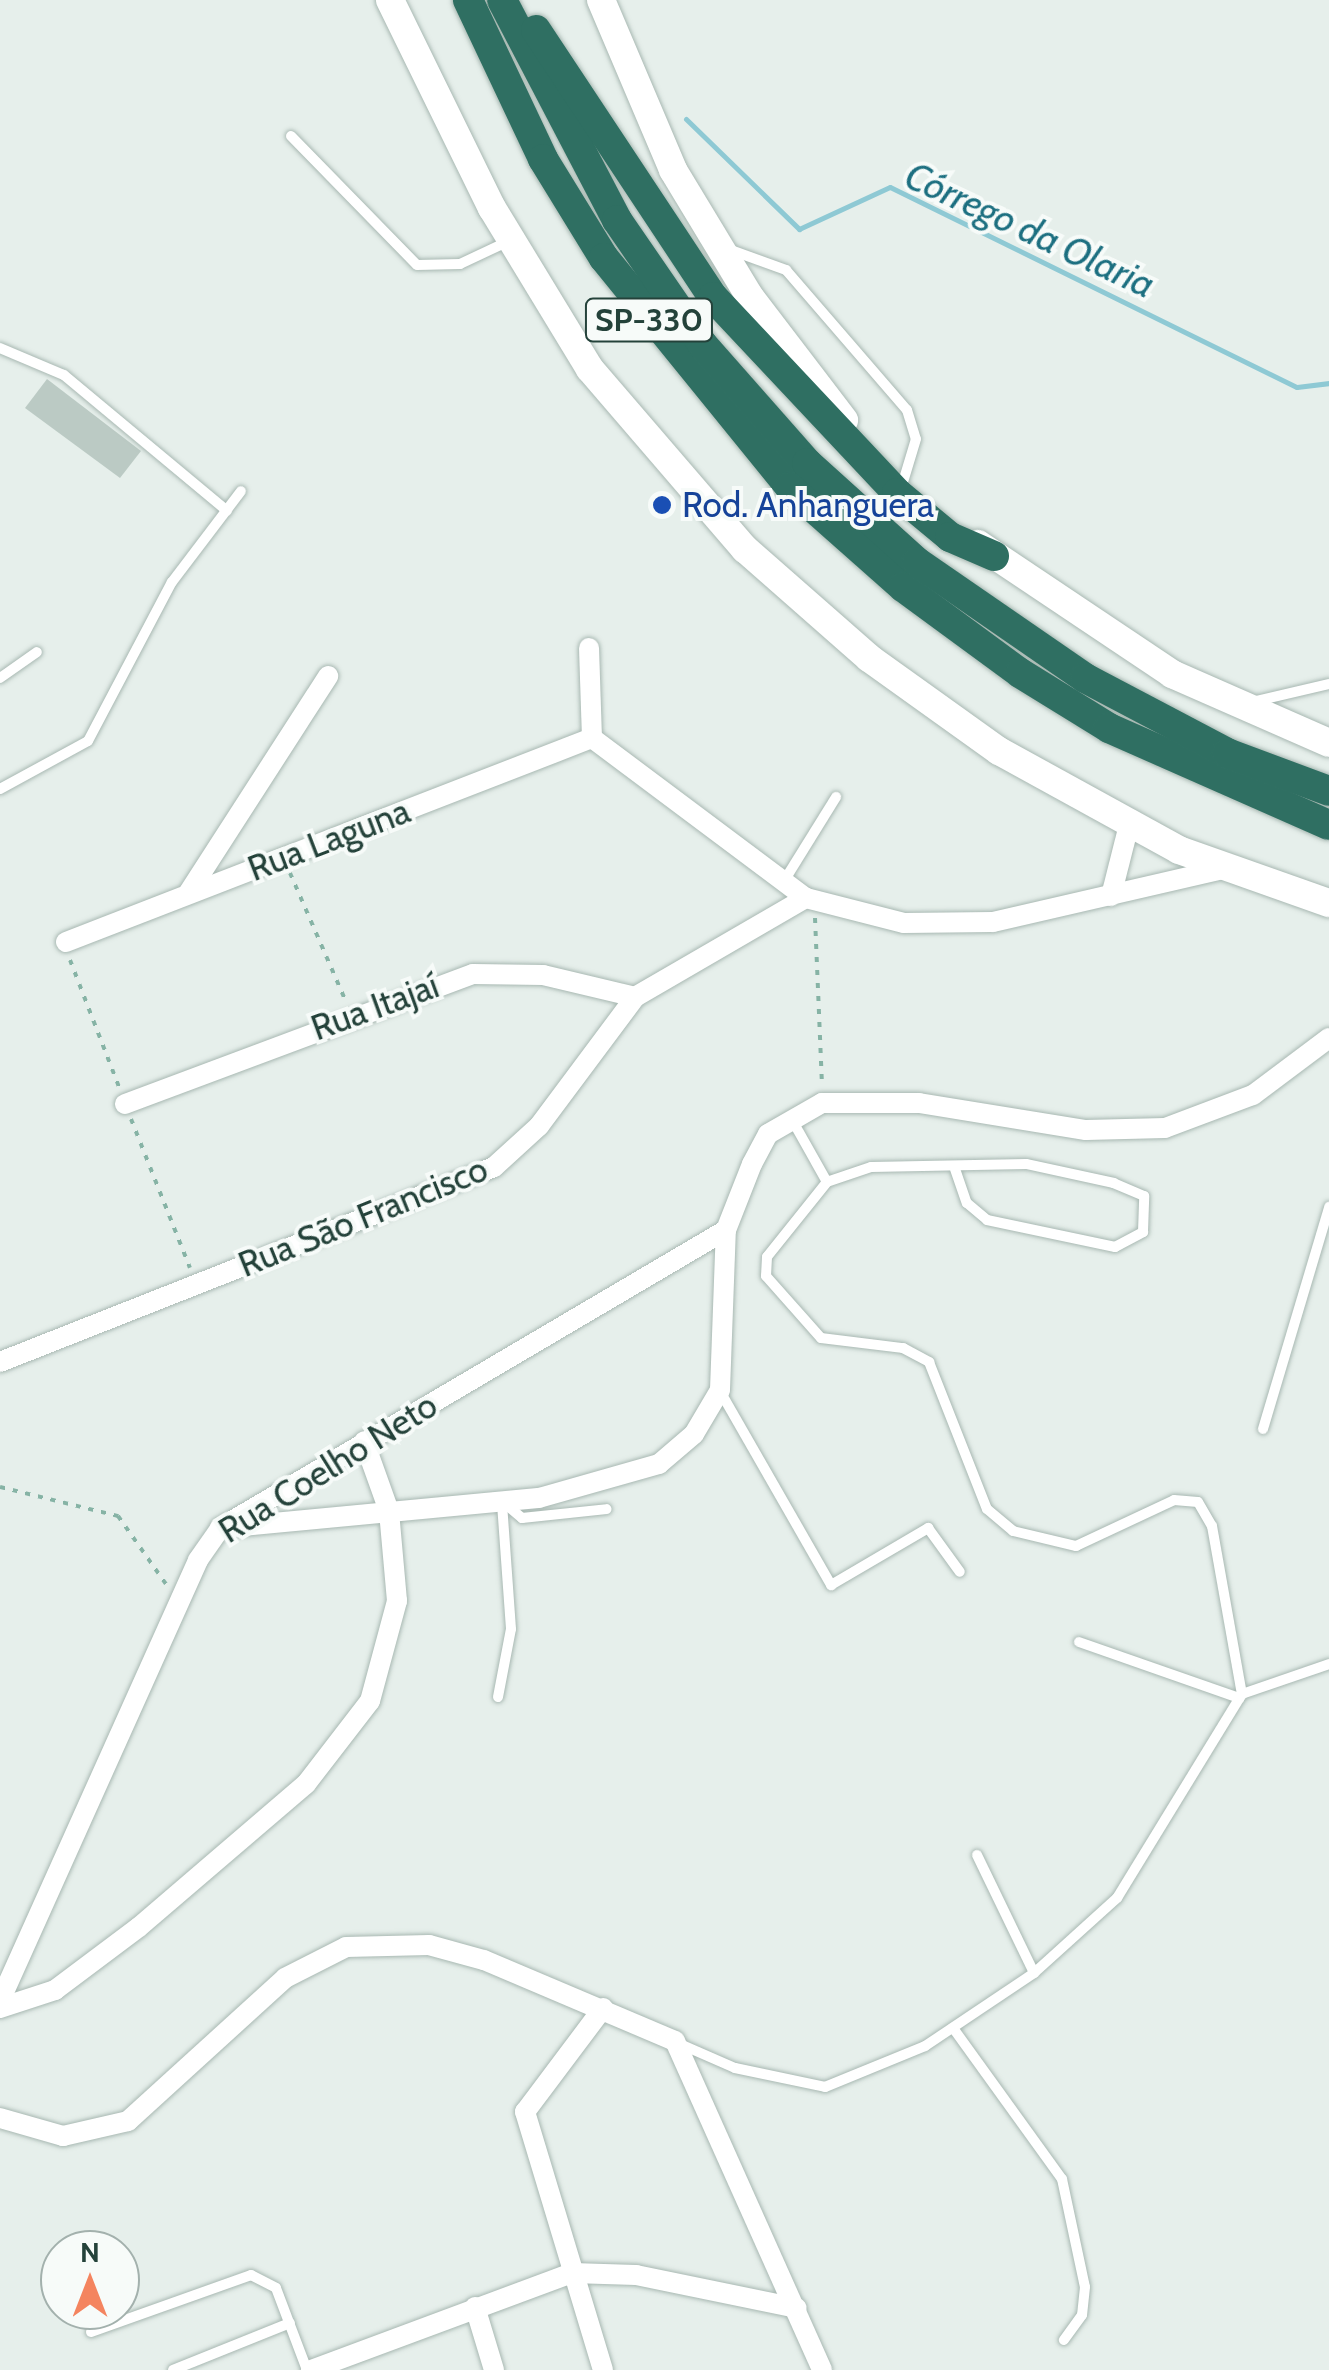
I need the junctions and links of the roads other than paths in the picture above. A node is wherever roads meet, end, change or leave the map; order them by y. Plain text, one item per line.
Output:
1 (390, 0) edge
2 (468, 0) edge
3 (502, 0) edge
4 (516, 0) edge
5 (600, 0) edge
6 (290, 136) dead end
7 (511, 240) junction
8 (719, 247) junction
9 (0, 348) edge
10 (903, 482) junction
11 (241, 491) dead end
12 (226, 511) junction
13 (994, 556) junction
14 (589, 648) dead end
15 (37, 652) dead end
16 (328, 676) dead end
17 (0, 678) edge
18 (1329, 684) edge
19 (1232, 704) junction
20 (592, 738) junction
21 (1329, 743) edge
22 (0, 789) edge
23 (1329, 790) edge
24 (836, 797) dead end
25 (1130, 825) junction
26 (1329, 825) edge
27 (223, 842) junction
28 (1226, 868) junction
29 (243, 874) junction
30 (783, 881) junction
31 (189, 892) junction
32 (1111, 896) junction
33 (810, 901) junction
34 (1328, 904) edge
35 (66, 942) dead end
36 (635, 997) junction
37 (1329, 1038) edge
38 (126, 1104) dead end
39 (791, 1117) junction
40 (955, 1170) junction
41 (827, 1182) junction
42 (1329, 1208) edge
43 (726, 1230) junction
44 (0, 1362) edge
45 (720, 1390) junction
46 (1262, 1430) dead end
47 (364, 1442) junction
48 (502, 1502) junction
49 (607, 1509) dead end
50 (389, 1510) junction
51 (220, 1528) junction
52 (960, 1572) dead end
53 (1079, 1642) dead end
54 (1329, 1664) edge
55 (1241, 1696) junction
56 (498, 1697) dead end
57 (977, 1855) dead end
58 (1034, 1973) junction
59 (0, 2004) edge
60 (603, 2008) junction
61 (953, 2028) junction
62 (674, 2042) junction
63 (0, 2118) edge
64 (572, 2273) junction
65 (476, 2308) junction
66 (797, 2308) junction
67 (290, 2323) junction
68 (91, 2332) dead end
69 (1064, 2340) dead end
70 (350, 2362) edge
71 (820, 2362) edge
72 (173, 2370) edge
73 (309, 2370) edge
74 (494, 2370) edge
75 (603, 2370) edge

1 - 7 main road
2 - 26 highway, SP-330
3 - 23 highway, SP-330
4 - 13 highway
5 - 8 main road
6 - 7 lane
7 - 25 main road
8 - 10 main road
8 - 10 lane
9 - 12 lane
10 - 13 main road
11 - 12 lane
12 - 22 lane
13 - 19 main road
14 - 20 street
15 - 17 lane
16 - 27 street
18 - 19 lane
19 - 21 main road
20 - 29 street, Rua Laguna
20 - 30 street
24 - 30 lane
25 - 28 main road
25 - 32 street
27 - 29 street
27 - 31 street
28 - 32 street
28 - 34 main road
29 - 31 street, Rua Laguna
30 - 33 street
31 - 35 street, Rua Laguna
32 - 33 street
33 - 36 street, Rua São Francisco
36 - 38 street, Rua Itajaí
36 - 44 street, Rua São Francisco
37 - 39 street
39 - 41 lane
39 - 43 street
40 - 40 lane
40 - 41 lane
41 - 55 lane
42 - 46 lane
43 - 45 street
43 - 47 street, Rua Coelho Neto
45 - 48 street
45 - 52 lane
47 - 50 street
47 - 51 street, Rua Coelho Neto
48 - 49 lane
48 - 50 street
48 - 56 lane
50 - 51 street
50 - 59 street
51 - 59 street, Rua Coelho Neto
53 - 55 lane
54 - 55 lane
55 - 58 lane
57 - 58 lane
58 - 61 lane
60 - 62 street
60 - 63 street
60 - 64 street
61 - 62 lane
61 - 69 lane
62 - 66 street
64 - 65 street
64 - 66 street
64 - 75 street
65 - 70 street
65 - 74 street
66 - 71 street
67 - 68 lane
67 - 72 lane
67 - 73 lane
70 - 73 street

